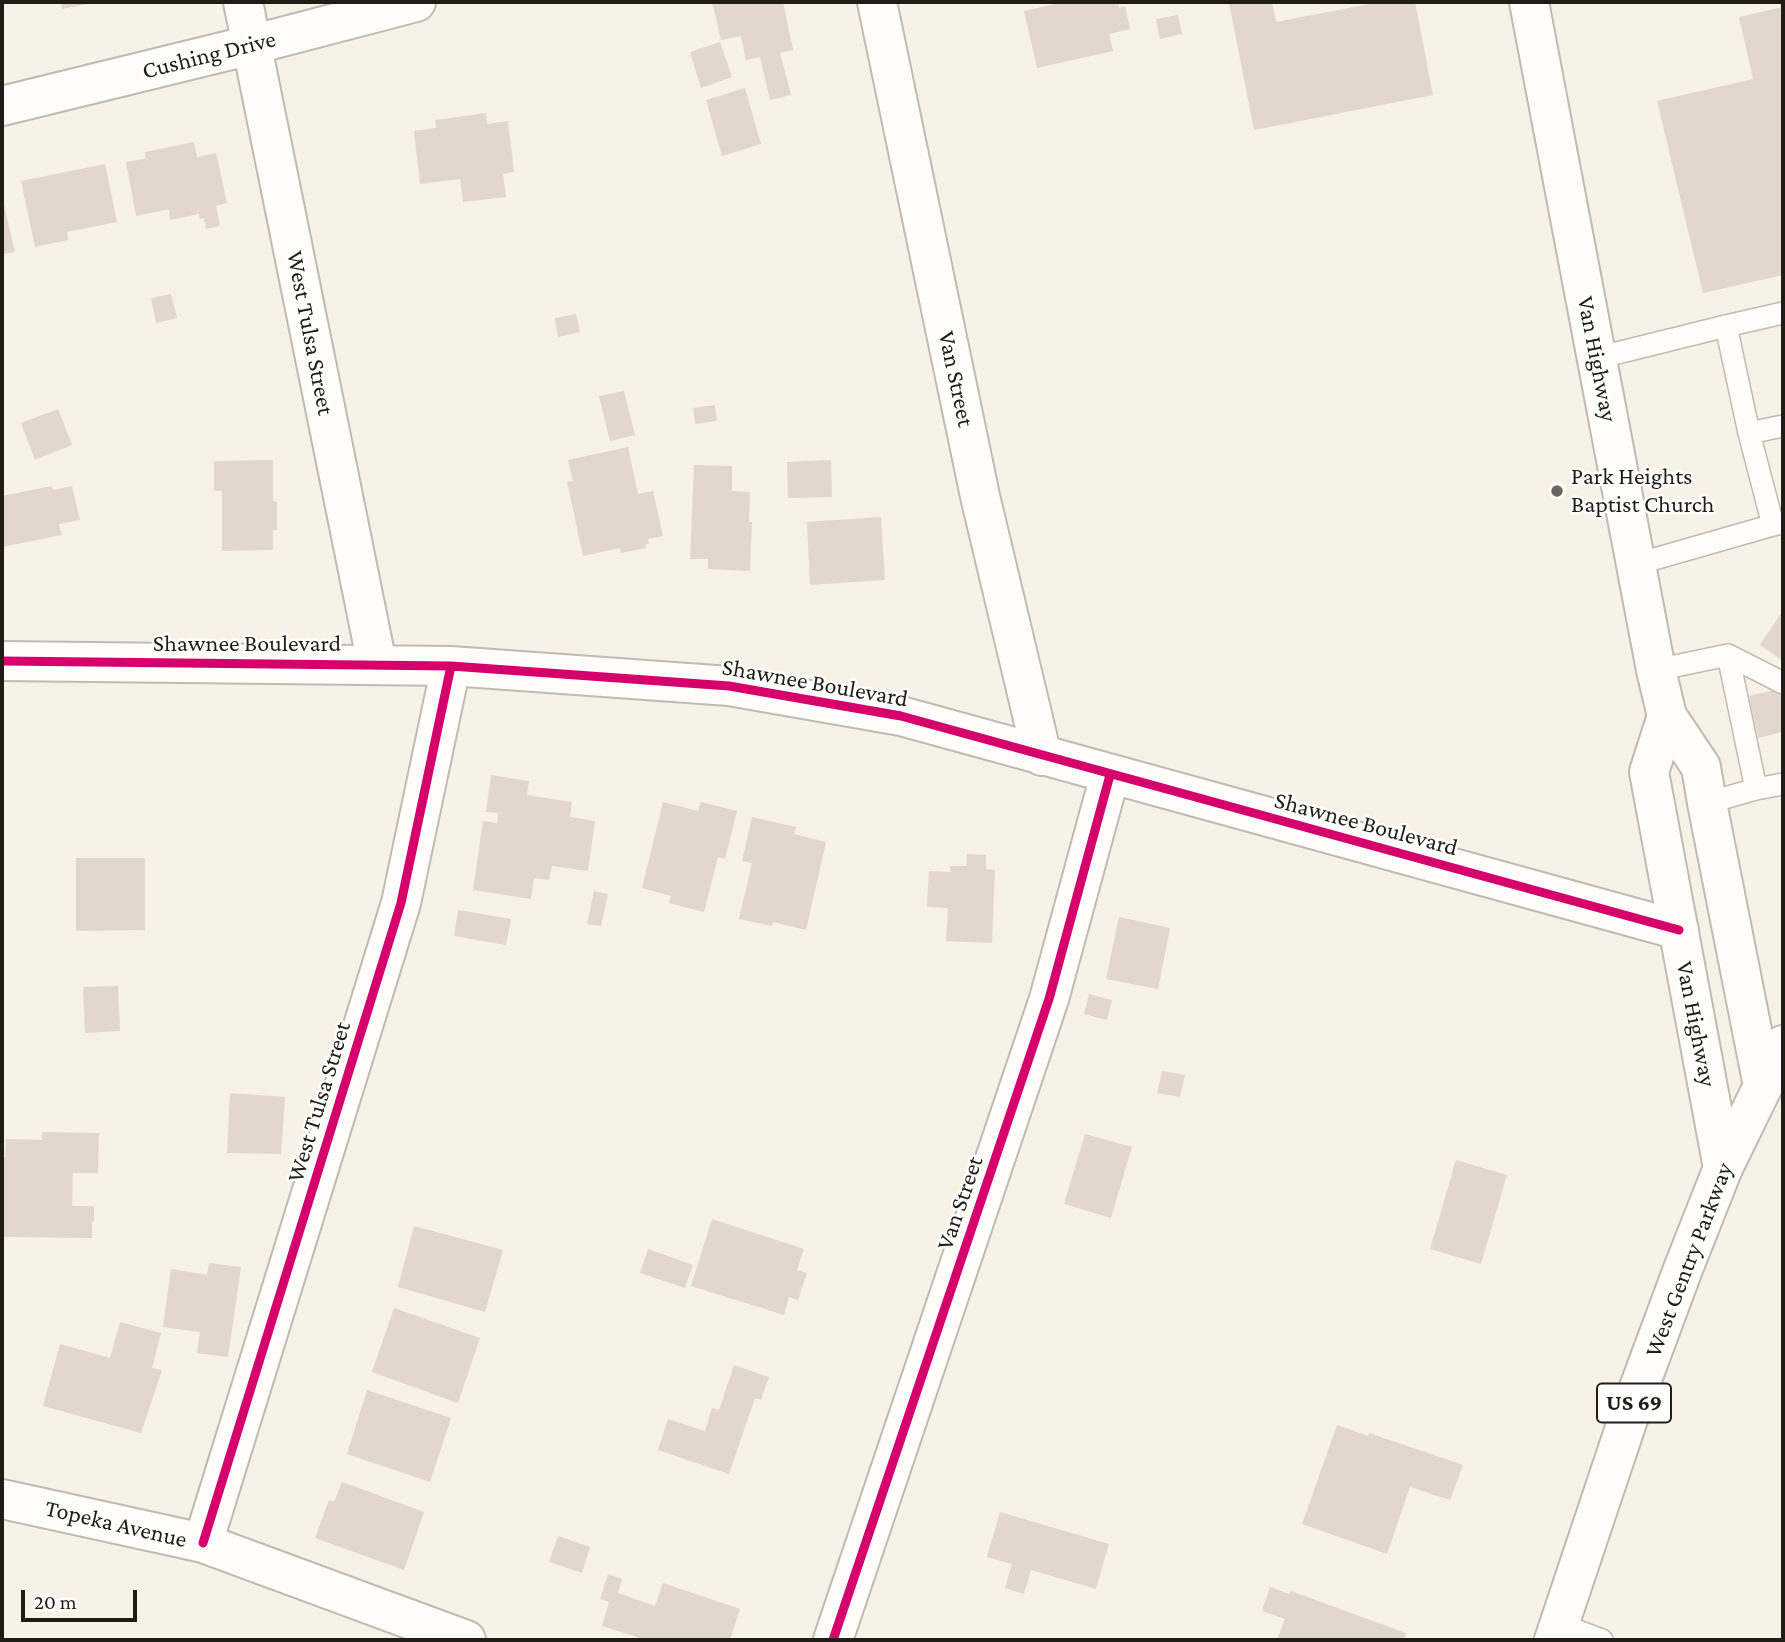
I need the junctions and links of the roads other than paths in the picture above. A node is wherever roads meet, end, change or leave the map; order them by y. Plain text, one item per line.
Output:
1 (243, 2) edge
2 (416, 2) edge
3 (877, 2) edge
4 (1528, 2) edge
5 (251, 45) junction
6 (2, 106) edge
7 (1783, 313) edge
8 (1726, 326) junction
9 (1597, 358) junction
10 (1783, 426) edge
11 (1749, 433) junction
12 (1778, 524) edge
13 (1637, 564) junction
14 (1728, 654) junction
15 (2, 662) edge
16 (377, 664) junction
17 (451, 666) junction
18 (1656, 670) junction
19 (1783, 682) edge
20 (1667, 716) junction
21 (1042, 756) junction
22 (1110, 775) junction
23 (1783, 784) edge
24 (1756, 789) junction
25 (1707, 803) junction
26 (1679, 930) junction
27 (1783, 1045) edge
28 (1763, 1086) junction
29 (1723, 1168) junction
30 (2, 1499) edge
31 (203, 1544) junction
32 (1556, 1632) edge
33 (466, 1640) edge
34 (833, 1640) edge
35 (1602, 1640) edge

1 - 5 street, West Tulsa Street
2 - 5 street, Cushing Drive
3 - 21 street, Van Street
4 - 9 street, Van Highway
5 - 6 street, Cushing Drive
5 - 16 street, West Tulsa Street
7 - 8 lane
8 - 9 lane
8 - 11 lane
9 - 13 street, Van Highway
10 - 11 lane
11 - 12 lane
12 - 13 lane
13 - 18 street, Van Highway
14 - 18 lane
14 - 19 lane
14 - 24 lane
15 - 16 street, Shawnee Boulevard
16 - 17 street, Shawnee Boulevard
17 - 21 street, Shawnee Boulevard
17 - 31 street, West Tulsa Street
18 - 20 street, Van Highway
20 - 25 street, Van Highway
20 - 26 street, Van Highway
21 - 22 street, Shawnee Boulevard
22 - 26 street, Shawnee Boulevard
22 - 34 street, Van Street
23 - 24 lane
24 - 25 lane
25 - 28 street, Van Highway
26 - 29 street, Van Highway
27 - 28 street, West Gentry Parkway / US 69
28 - 29 street, West Gentry Parkway / US 69
29 - 32 street, West Gentry Parkway / US 69
30 - 31 street, Topeka Avenue
31 - 33 street, Topeka Avenue
32 - 35 lane

